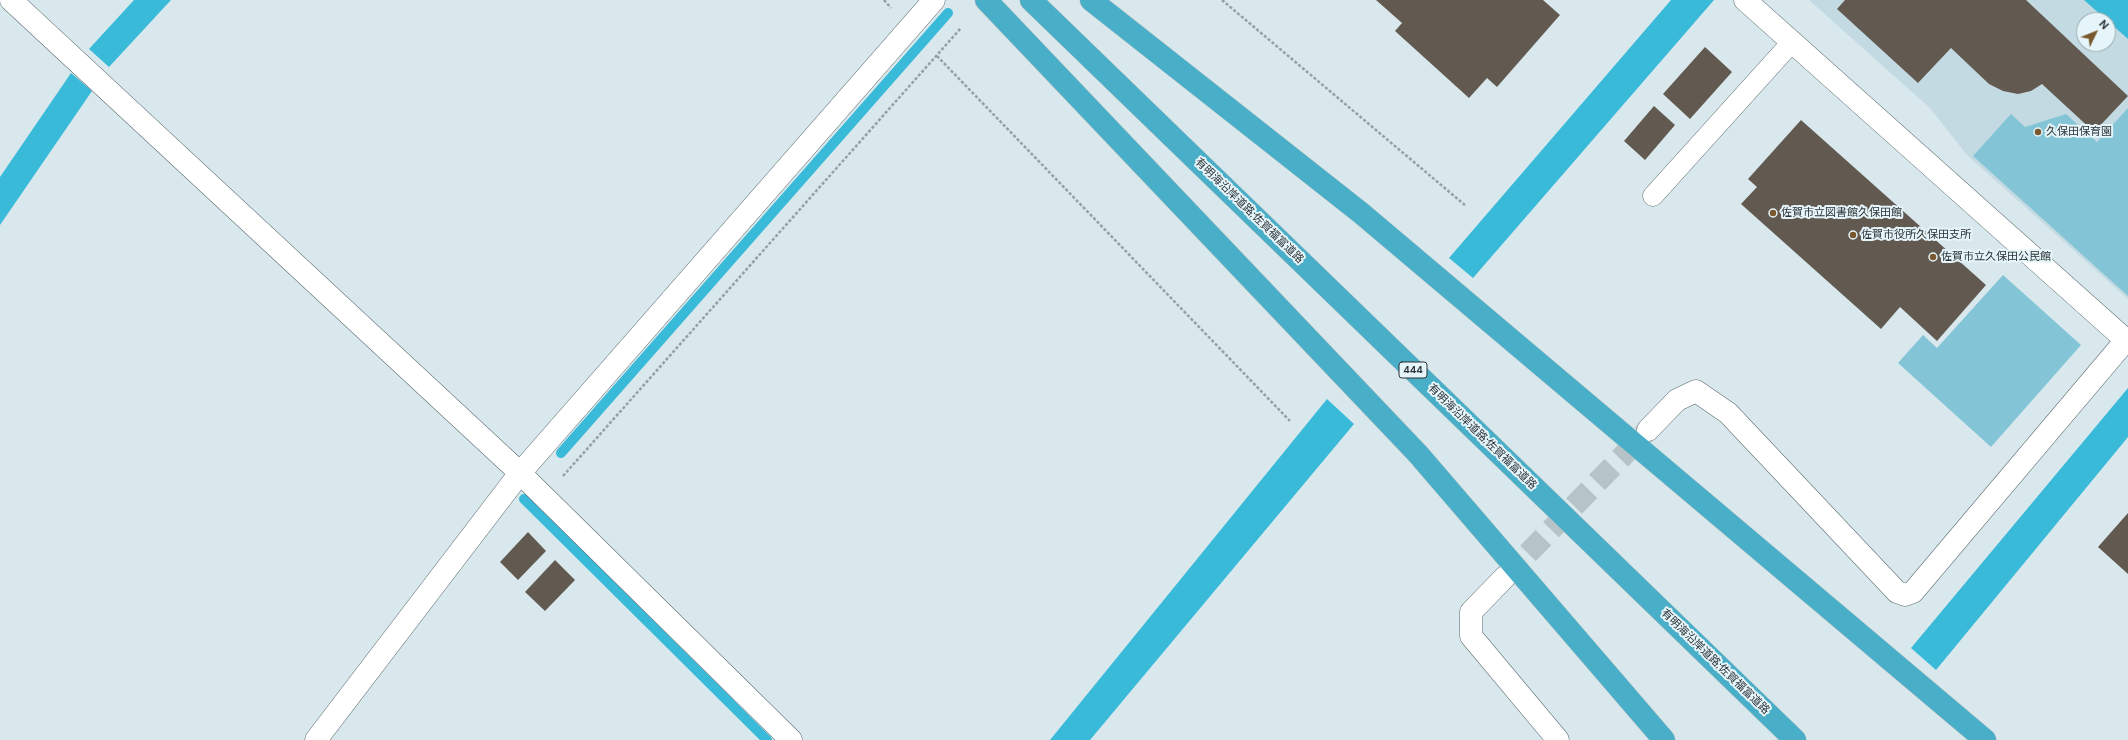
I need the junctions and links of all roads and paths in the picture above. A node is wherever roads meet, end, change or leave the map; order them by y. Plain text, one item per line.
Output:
1 (12, 0) edge
2 (934, 0) edge
3 (986, 0) edge
4 (1031, 0) edge
5 (1091, 0) edge
6 (1222, 0) edge
7 (1745, 0) edge
8 (961, 28) dead end
9 (1792, 42) junction
10 (937, 56) junction
11 (1653, 196) dead end
12 (1466, 206) dead end
13 (2127, 341) edge
14 (1290, 421) dead end
15 (1648, 430) tunnel mouth
16 (520, 473) junction
17 (544, 497) junction
18 (1505, 576) tunnel mouth
19 (316, 740) edge
20 (790, 740) edge
21 (1558, 740) edge
22 (1664, 740) edge
23 (1795, 740) edge
24 (1986, 740) edge

1 - 16 street
2 - 16 street
3 - 22 highway
4 - 23 highway, 有明海沿岸道路;佐賀福富道路 / 444
5 - 24 highway
6 - 12 path
7 - 9 street
8 - 10 path
9 - 11 lane
9 - 13 street
10 - 14 path
10 - 17 path
13 - 15 street
16 - 17 street
16 - 19 street
17 - 20 street
18 - 21 street

